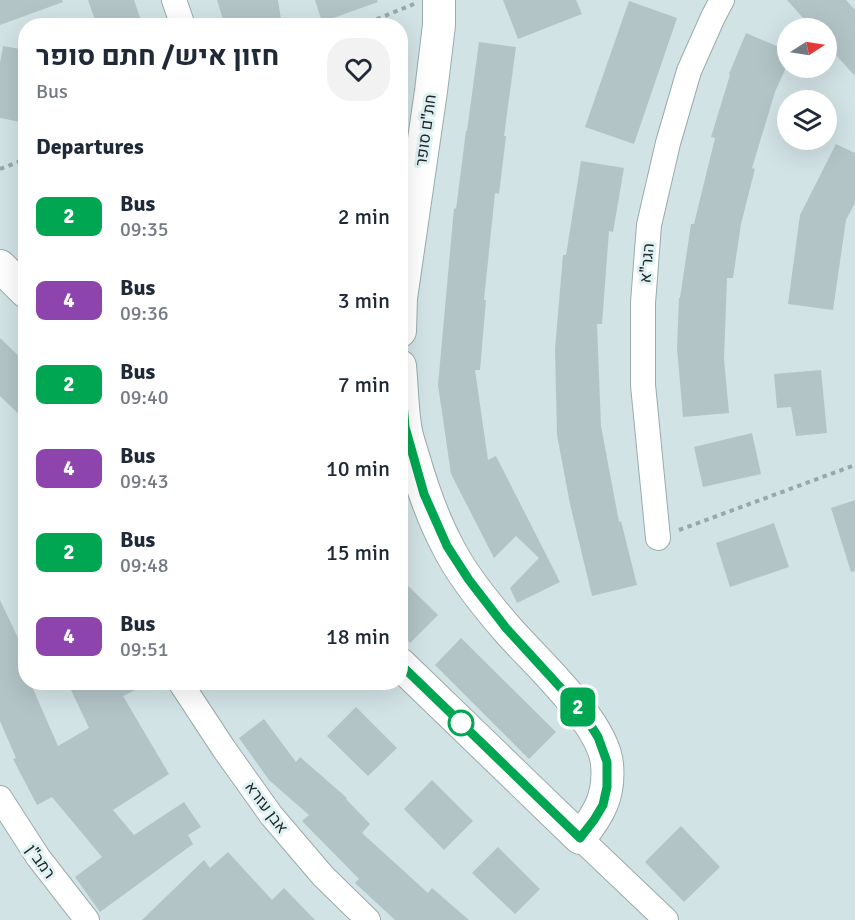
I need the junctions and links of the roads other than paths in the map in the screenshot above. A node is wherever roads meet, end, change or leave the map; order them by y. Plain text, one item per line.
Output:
1 (174, 0) edge
2 (439, 0) edge
3 (722, 0) edge
4 (180, 18) edge
5 (408, 250) edge
6 (0, 266) edge
7 (18, 284) edge
8 (408, 438) edge
9 (658, 538) road end
10 (408, 672) edge
11 (185, 690) edge
12 (0, 798) edge
13 (580, 838) junction
14 (87, 920) edge
15 (368, 920) edge
16 (666, 920) edge

1 - 4 street
2 - 5 street, חת"ם סופר
3 - 9 street, הגר"א
6 - 7 street
8 - 13 street
10 - 13 street
11 - 15 street, אבן עזרא
12 - 14 street, רמב"ן
13 - 16 street

